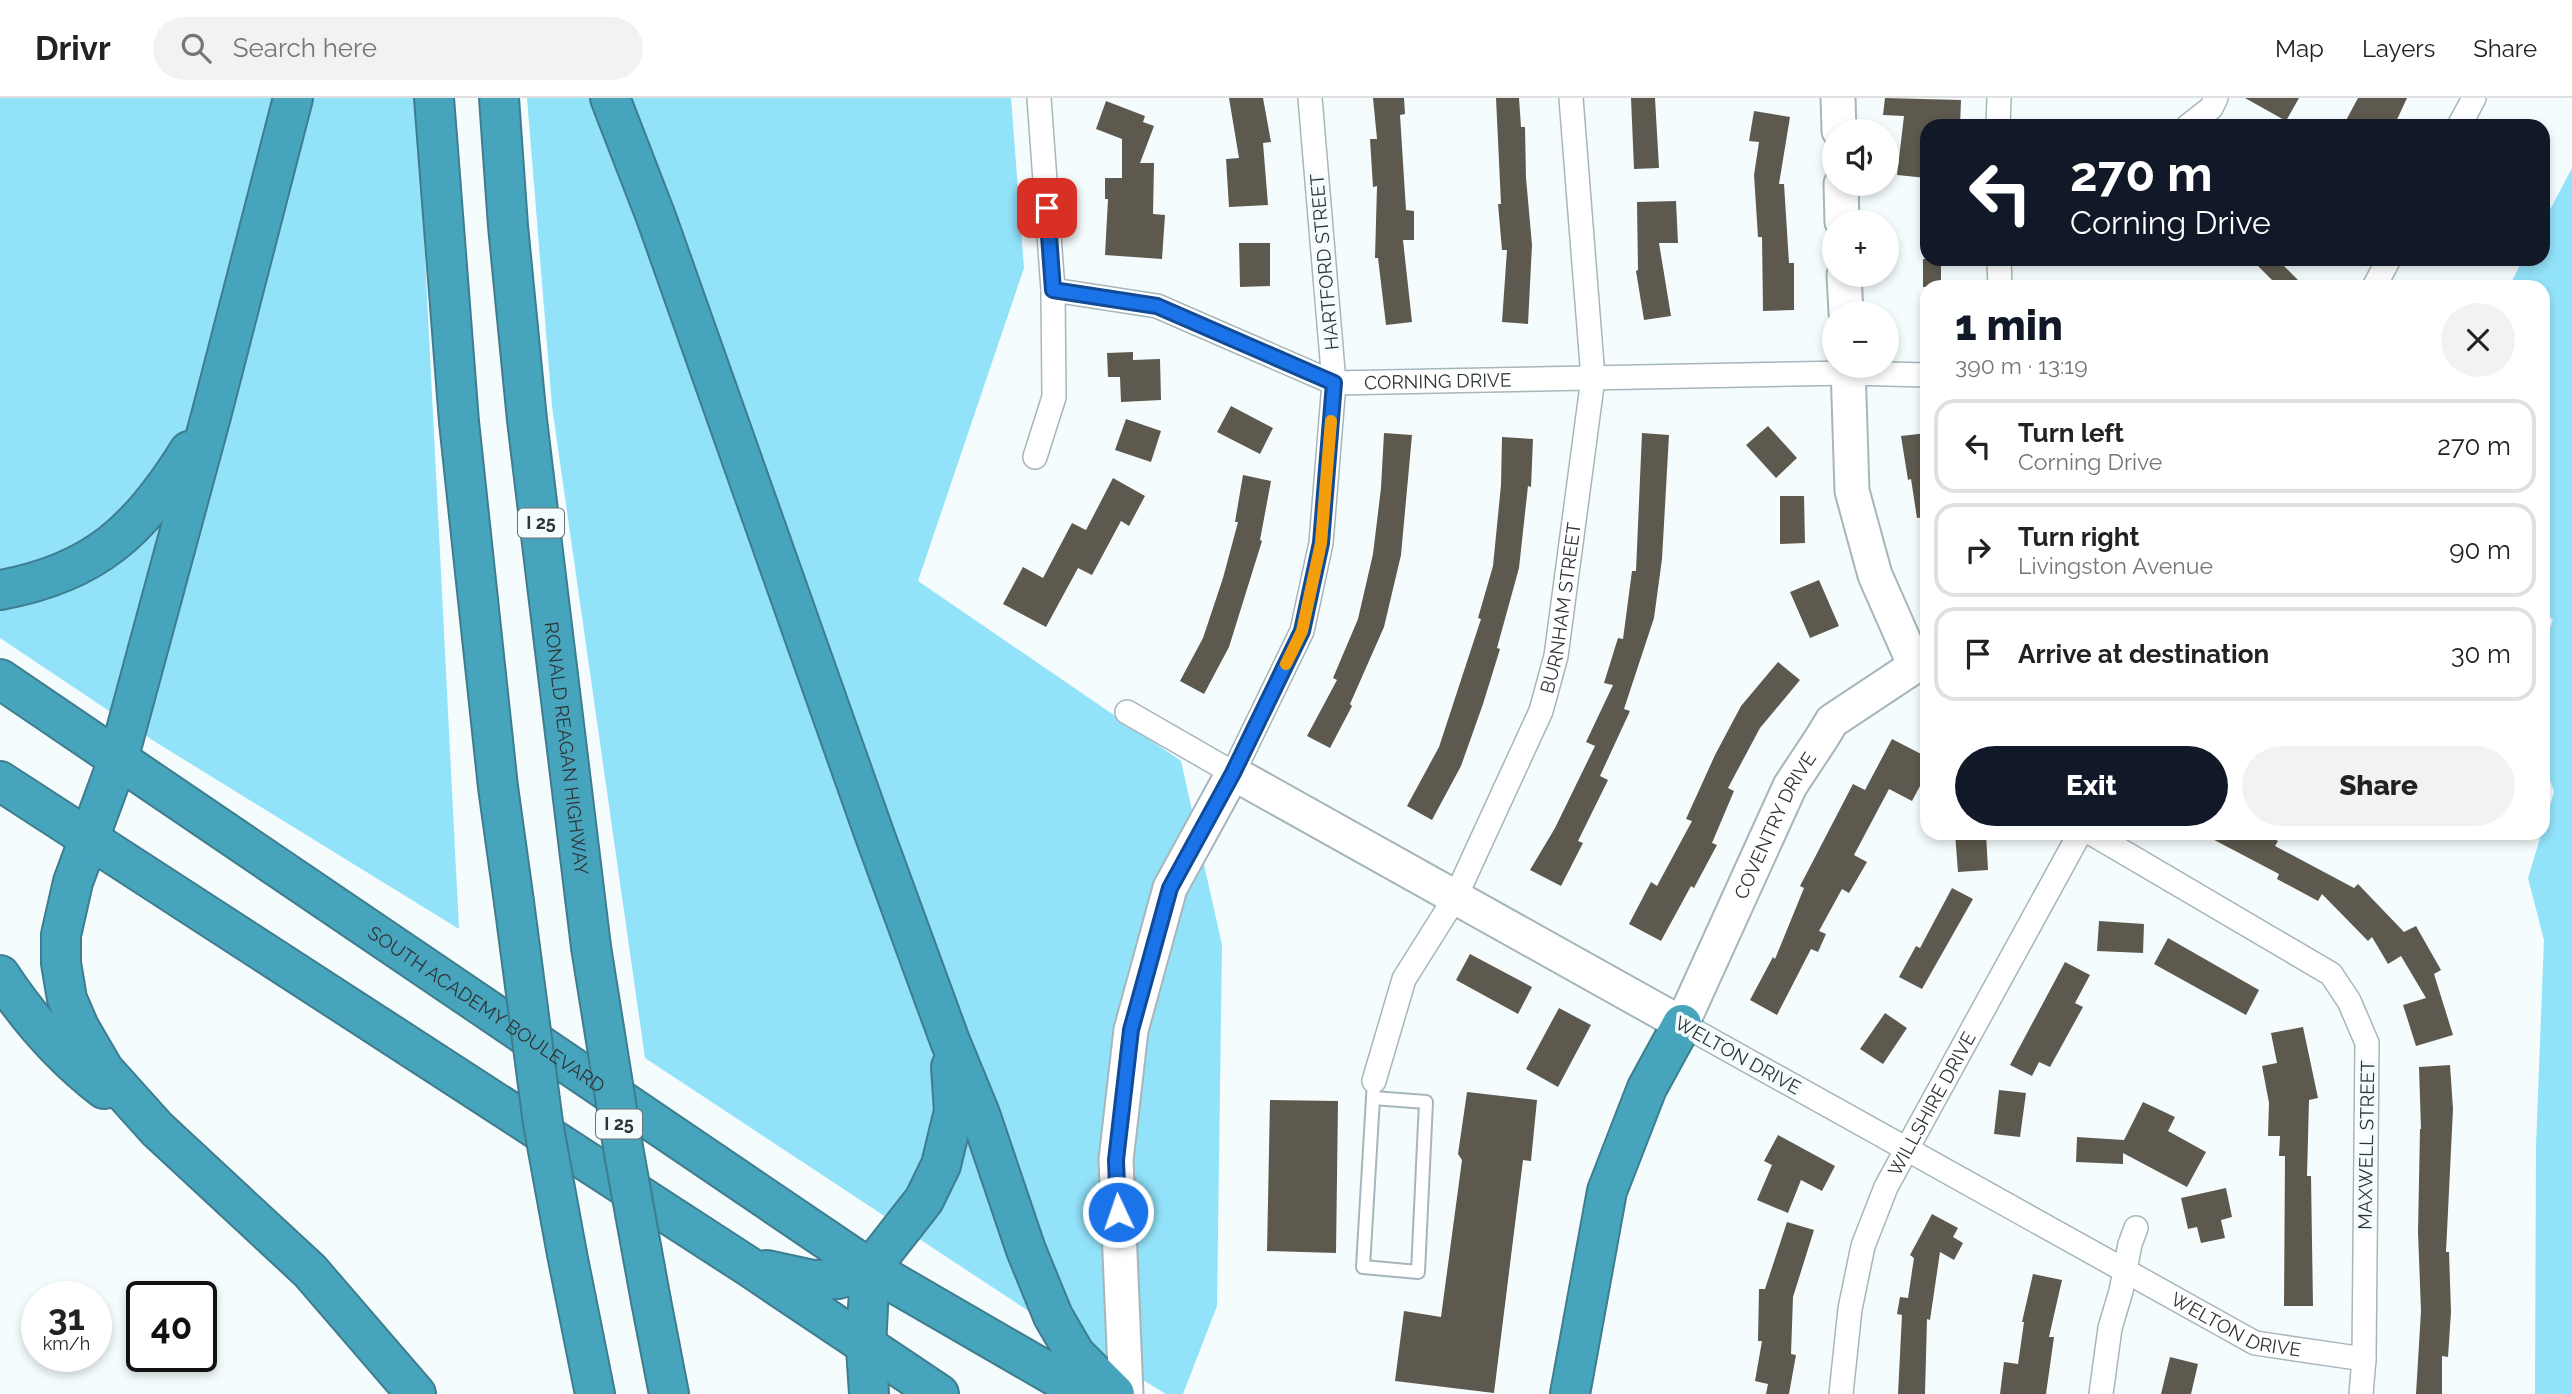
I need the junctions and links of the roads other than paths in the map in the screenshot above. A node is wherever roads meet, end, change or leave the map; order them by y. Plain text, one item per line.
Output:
1 (293, 98) edge
2 (434, 98) edge
3 (499, 98) edge
4 (610, 98) edge
5 (1039, 98) edge
6 (1310, 98) edge
7 (1571, 98) edge
8 (1838, 98) edge
9 (1999, 98) edge
10 (2216, 98) edge
11 (2474, 98) edge
12 (1839, 119) edge
13 (1998, 119) edge
14 (2197, 119) edge
15 (2463, 119) edge
16 (1053, 290) junction
17 (1822, 370) edge
18 (1899, 373) edge
19 (1920, 374) edge
20 (1593, 378) junction
21 (1848, 378) edge
22 (1334, 383) junction
23 (211, 416) junction
24 (1035, 457) dead end
25 (0, 590) edge
26 (1920, 670) edge
27 (1920, 673) edge
28 (0, 679) edge
29 (1127, 712) dead end
30 (118, 760) junction
31 (1233, 773) junction
32 (0, 781) edge
33 (89, 838) junction
34 (2076, 840) edge
35 (2103, 840) edge
36 (1455, 898) junction
37 (0, 975) edge
38 (1682, 1024) junction
39 (950, 1041) junction
40 (1374, 1089) junction
41 (157, 1129) junction
42 (1906, 1148) junction
43 (2136, 1228) dead end
44 (748, 1266) junction
45 (870, 1269) junction
46 (2126, 1271) junction
47 (866, 1347) junction
48 (2364, 1359) junction
49 (416, 1394) edge
50 (595, 1394) edge
51 (669, 1394) edge
52 (869, 1394) edge
53 (939, 1394) edge
54 (1086, 1394) edge
55 (1115, 1394) edge
56 (1126, 1394) edge
57 (1570, 1394) edge
58 (1841, 1394) edge
59 (2101, 1394) edge
60 (2361, 1394) edge

1 - 23 highway
2 - 50 highway, bridge
3 - 51 highway, RONALD REAGAN HIGHWAY / I 25, bridge
4 - 39 highway
5 - 16 street
6 - 22 street, HARTFORD STREET
7 - 20 street, BURNHAM STREET
8 - 12 street
9 - 13 street
10 - 14 street
11 - 15 street
16 - 22 street, CORNING DRIVE
16 - 24 street
17 - 20 street, CORNING DRIVE
18 - 19 street, CORNING DRIVE
20 - 22 street, CORNING DRIVE
20 - 36 street, BURNHAM STREET
21 - 26 street
22 - 31 street, HARTFORD STREET
23 - 25 highway
23 - 30 highway
27 - 38 street, COVENTRY DRIVE
28 - 30 highway, SOUTH ACADEMY BOULEVARD
29 - 31 street, WELTON DRIVE
30 - 33 highway
30 - 45 highway, SOUTH ACADEMY BOULEVARD
31 - 36 street, WELTON DRIVE
31 - 56 street, HARTFORD STREET
32 - 33 highway
33 - 41 highway
33 - 44 highway
34 - 42 street, WILLSHIRE DRIVE
35 - 48 street, MAXWELL STREET
36 - 38 street, WELTON DRIVE
36 - 40 street, BURNHAM STREET
37 - 41 highway
38 - 42 street, WELTON DRIVE
38 - 57 highway
39 - 45 highway
39 - 55 highway
40 - 40 lane
41 - 49 highway
42 - 46 street, WELTON DRIVE
42 - 58 street, WILLSHIRE DRIVE
43 - 46 street
44 - 45 highway
44 - 47 highway
45 - 47 highway
45 - 54 highway, SOUTH ACADEMY BOULEVARD
46 - 48 street, WELTON DRIVE
46 - 59 street
47 - 52 highway
47 - 53 highway
48 - 60 street, MAXWELL STREET

